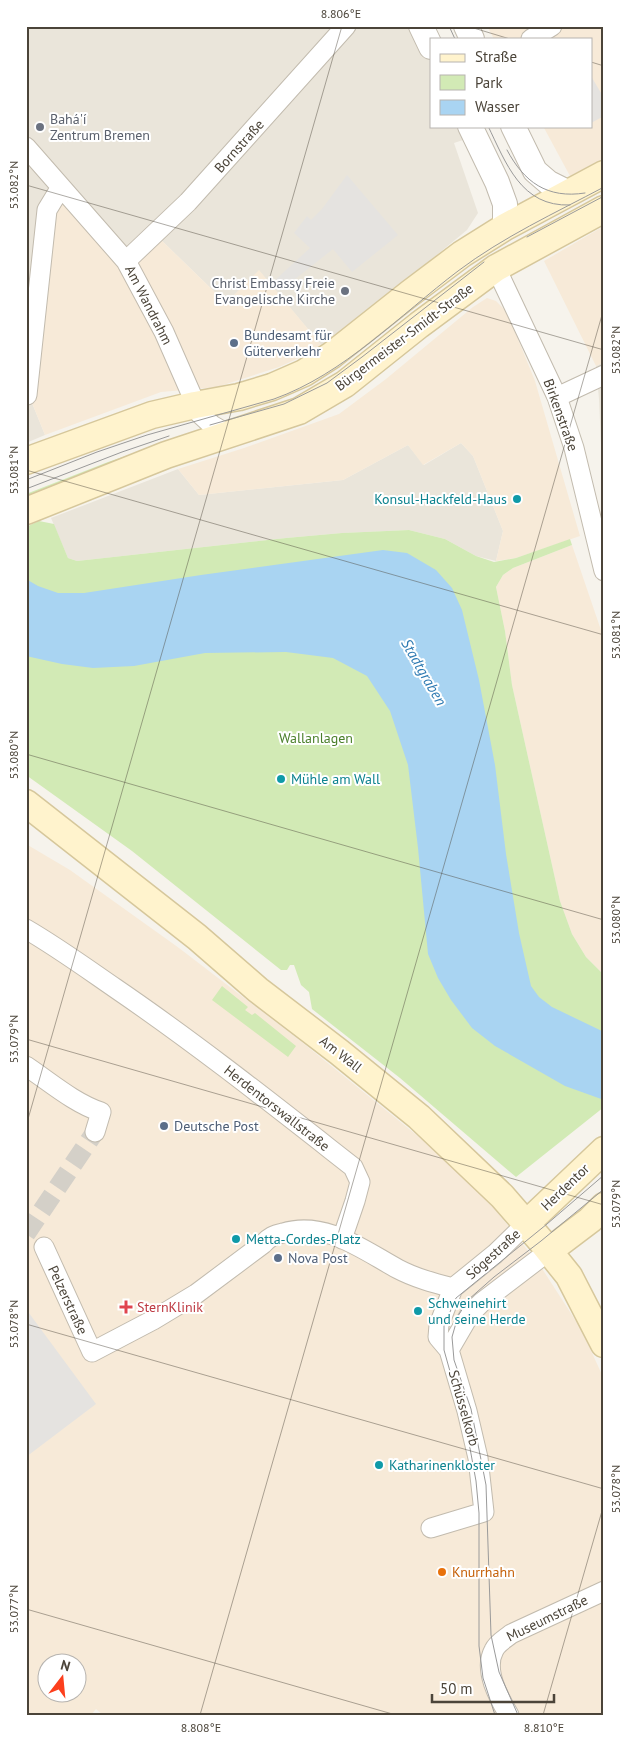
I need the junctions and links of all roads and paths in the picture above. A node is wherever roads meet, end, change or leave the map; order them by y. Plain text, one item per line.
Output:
1 (346, 26) edge
2 (421, 26) edge
3 (466, 26) edge
4 (552, 26) edge
5 (472, 38) edge
6 (533, 38) edge
7 (430, 45) edge
8 (471, 128) edge
9 (514, 128) edge
10 (26, 147) edge
11 (604, 174) edge
12 (61, 187) junction
13 (569, 193) junction
14 (604, 209) edge
15 (505, 227) junction
16 (126, 261) junction
17 (496, 268) junction
18 (604, 375) edge
19 (27, 395) edge
20 (557, 397) junction
21 (195, 405) junction
22 (229, 435) junction
23 (26, 461) edge
24 (26, 511) edge
25 (604, 571) edge
26 (26, 803) edge
27 (26, 820) edge
28 (82, 846) junction
29 (26, 929) edge
30 (26, 1066) edge
31 (95, 1132) tunnel mouth
32 (604, 1150) edge
33 (604, 1206) edge
34 (526, 1224) junction
35 (342, 1238) junction
36 (44, 1247) dead end
37 (549, 1251) junction
38 (453, 1288) junction
39 (443, 1344) junction
40 (604, 1344) edge
41 (431, 1528) dead end
42 (604, 1591) edge
43 (509, 1715) edge

1 - 16 street, Bornstraße
2 - 7 street
3 - 5 street
4 - 6 street
8 - 15 street
9 - 13 street
10 - 12 street, Am Wandrahm
11 - 13 main road, Bürgermeister-Smidt-Straße
12 - 16 street, Am Wandrahm
12 - 19 street
13 - 15 main road, Bürgermeister-Smidt-Straße
14 - 17 main road, Bürgermeister-Smidt-Straße
15 - 21 main road, Bürgermeister-Smidt-Straße
16 - 21 street, Am Wandrahm
17 - 20 street, Birkenstraße
17 - 22 main road, Bürgermeister-Smidt-Straße
18 - 20 street
20 - 25 street, Birkenstraße
21 - 22 street, Am Wandrahm
21 - 23 main road, Bürgermeister-Smidt-Straße
22 - 24 main road, Bürgermeister-Smidt-Straße
26 - 28 main road
27 - 28 main road, Am Wall
28 - 34 main road, Am Wall
29 - 35 street, Herdentorswallstraße
30 - 31 street
32 - 34 main road, Herdentor
33 - 37 main road
34 - 37 main road, Am Wall
34 - 38 street, Sögestraße
35 - 36 street, Pelzerstraße
35 - 38 street
37 - 39 street, Sögestraße
37 - 40 main road, Am Wall
38 - 39 street, Sögestraße
39 - 41 street, Schüsselkorb
42 - 43 street, Museumstraße

